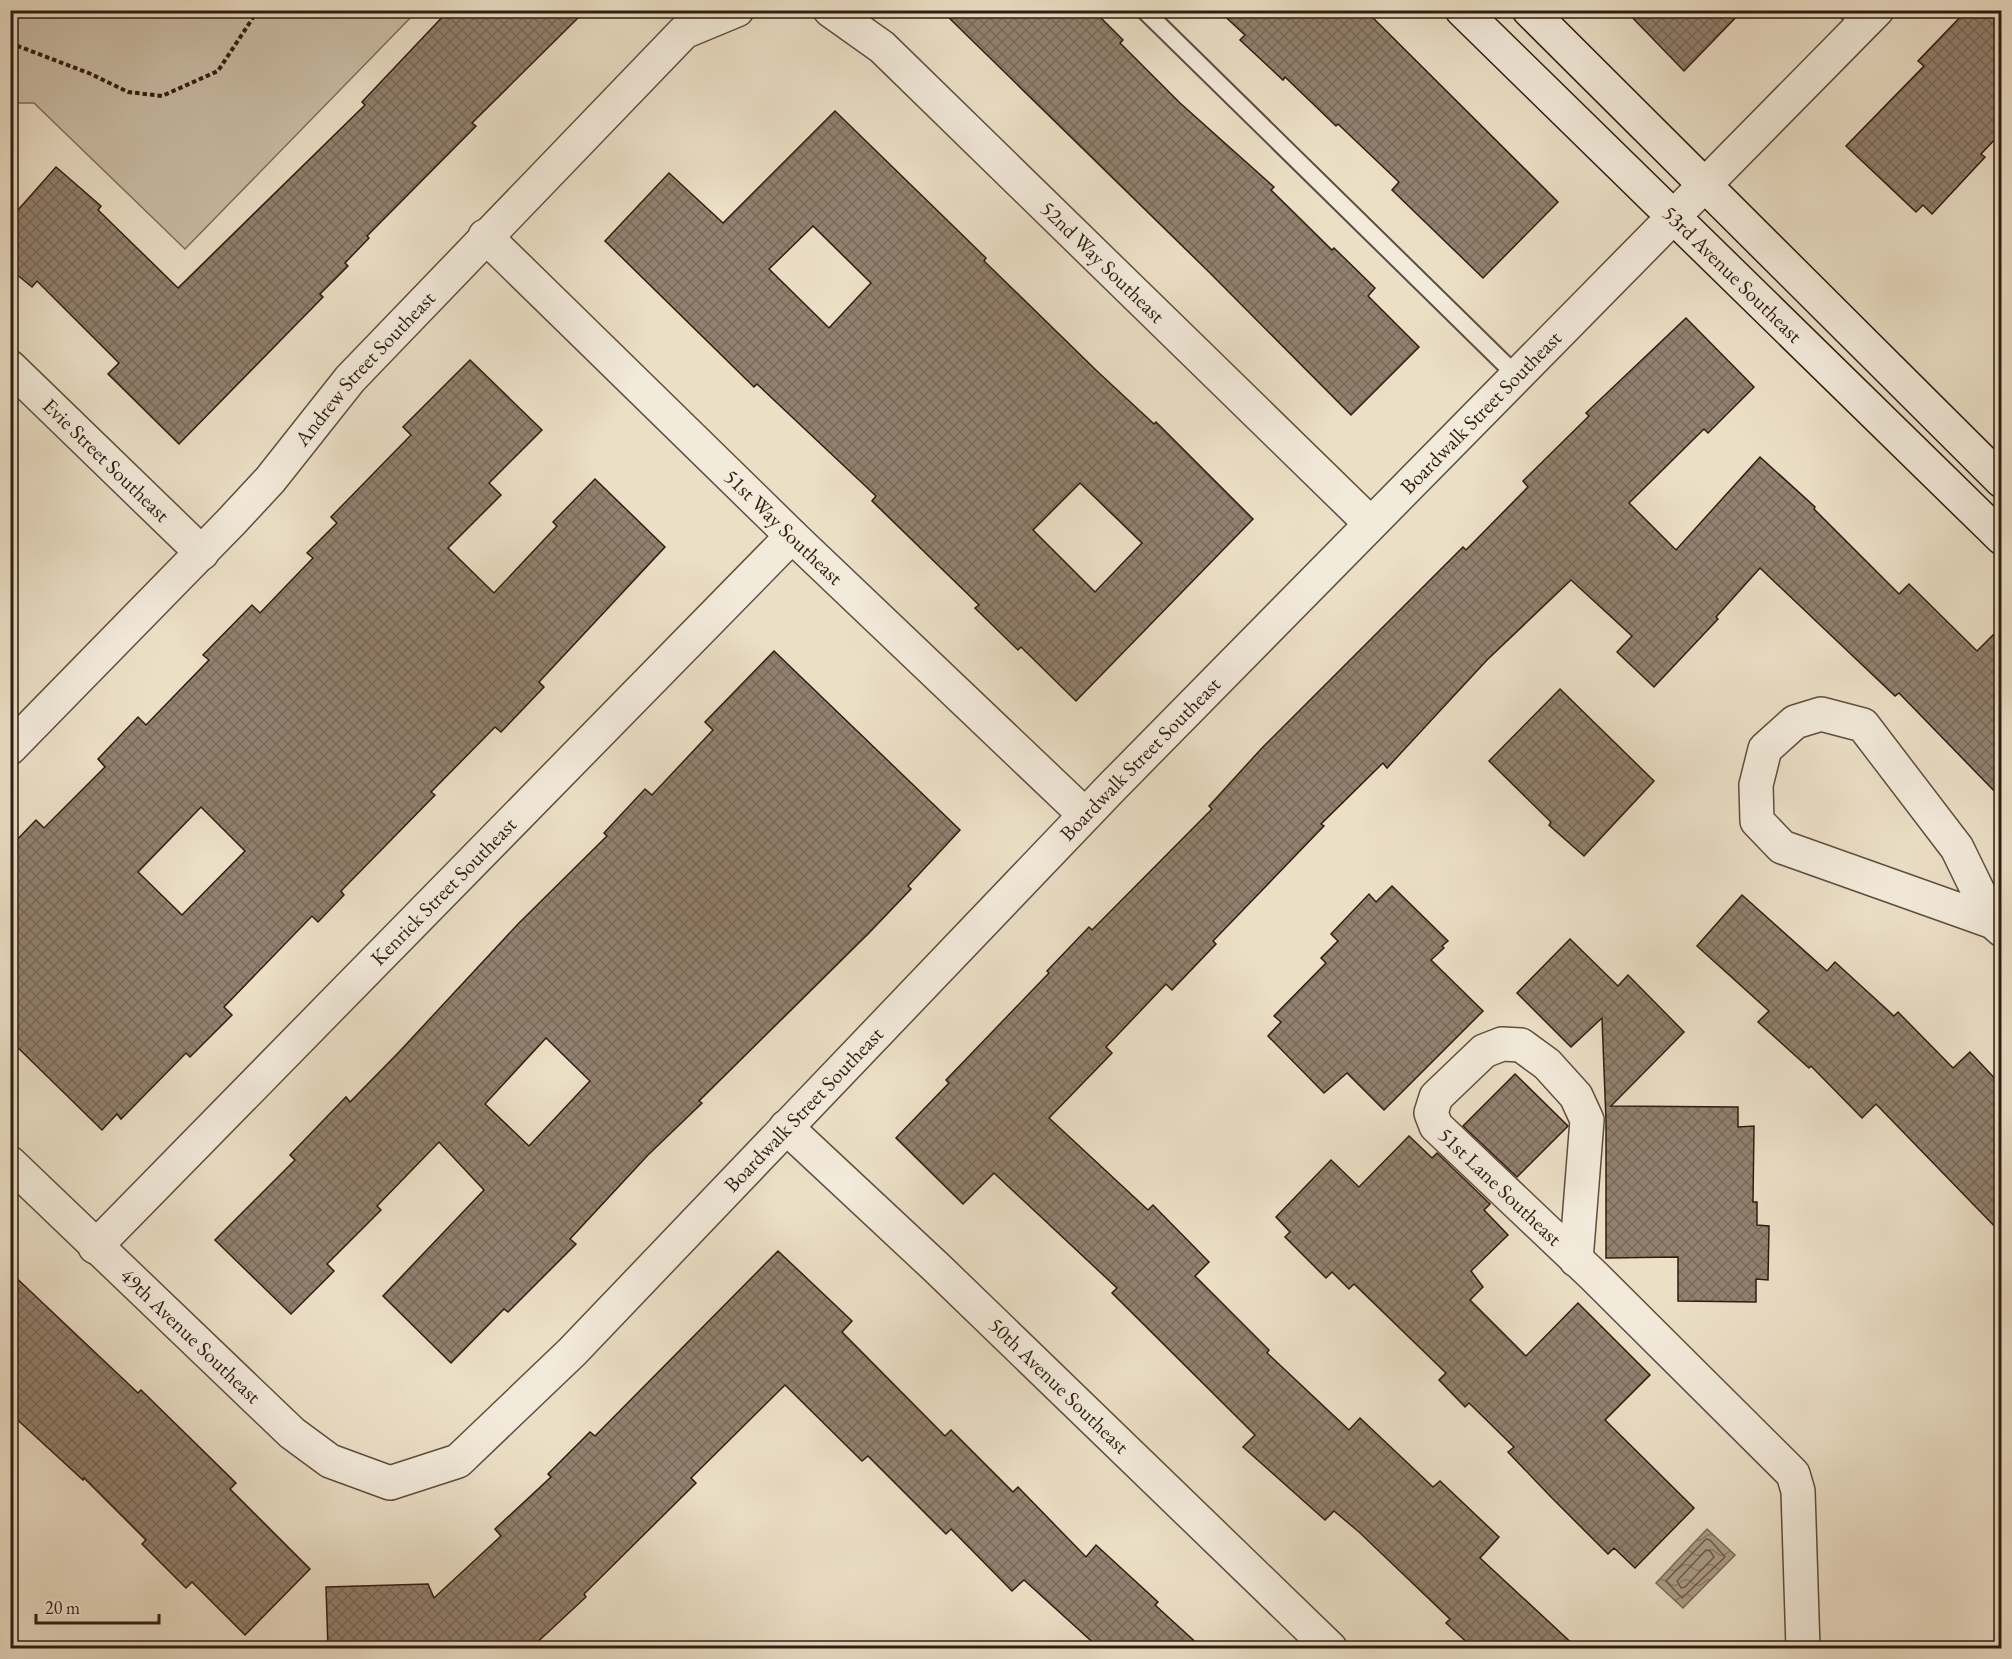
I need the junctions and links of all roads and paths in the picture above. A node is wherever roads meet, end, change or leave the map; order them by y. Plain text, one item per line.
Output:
1 (258, 10) edge
2 (737, 10) edge
3 (830, 10) edge
4 (1144, 10) edge
5 (1462, 10) edge
6 (1529, 10) edge
7 (1862, 16) edge
8 (10, 43) edge
9 (1704, 184) junction
10 (1671, 217) junction
11 (485, 236) junction
12 (10, 367) edge
13 (1518, 377) junction
14 (2001, 481) edge
15 (1370, 524) junction
16 (792, 536) junction
17 (2001, 538) edge
18 (202, 553) junction
19 (10, 748) edge
20 (1085, 815) junction
21 (1997, 926) edge
22 (786, 1127) junction
23 (10, 1163) edge
24 (95, 1247) junction
25 (1576, 1260) junction
26 (390, 1483) joint
27 (1330, 1648) edge
28 (1803, 1648) edge

1 - 8 path
2 - 11 street, Andrew Street Southeast
3 - 15 street, 52nd Way Southeast
4 - 13 lane
5 - 10 street, 53rd Avenue Southeast
6 - 9 street, 53rd Avenue Southeast
7 - 9 street, Boardwalk Street Southeast
9 - 10 street, Boardwalk Street Southeast
9 - 14 street, 53rd Avenue Southeast
10 - 13 street, Boardwalk Street Southeast
10 - 17 street, 53rd Avenue Southeast
11 - 16 street, 51st Way Southeast
11 - 18 street, Andrew Street Southeast
12 - 18 street, Evie Street Southeast
13 - 15 street, Boardwalk Street Southeast
15 - 20 street, Boardwalk Street Southeast
16 - 20 street, 51st Way Southeast
16 - 24 street, Kenrick Street Southeast
18 - 19 street, Andrew Street Southeast
20 - 22 street, Boardwalk Street Southeast
21 - 21 street
22 - 26 street, Boardwalk Street Southeast
22 - 27 street, 50th Avenue Southeast
23 - 24 street, 49th Avenue Southeast
24 - 26 street, 49th Avenue Southeast
25 - 25 street, 51st Lane Southeast
25 - 28 street, 51st Lane Southeast

